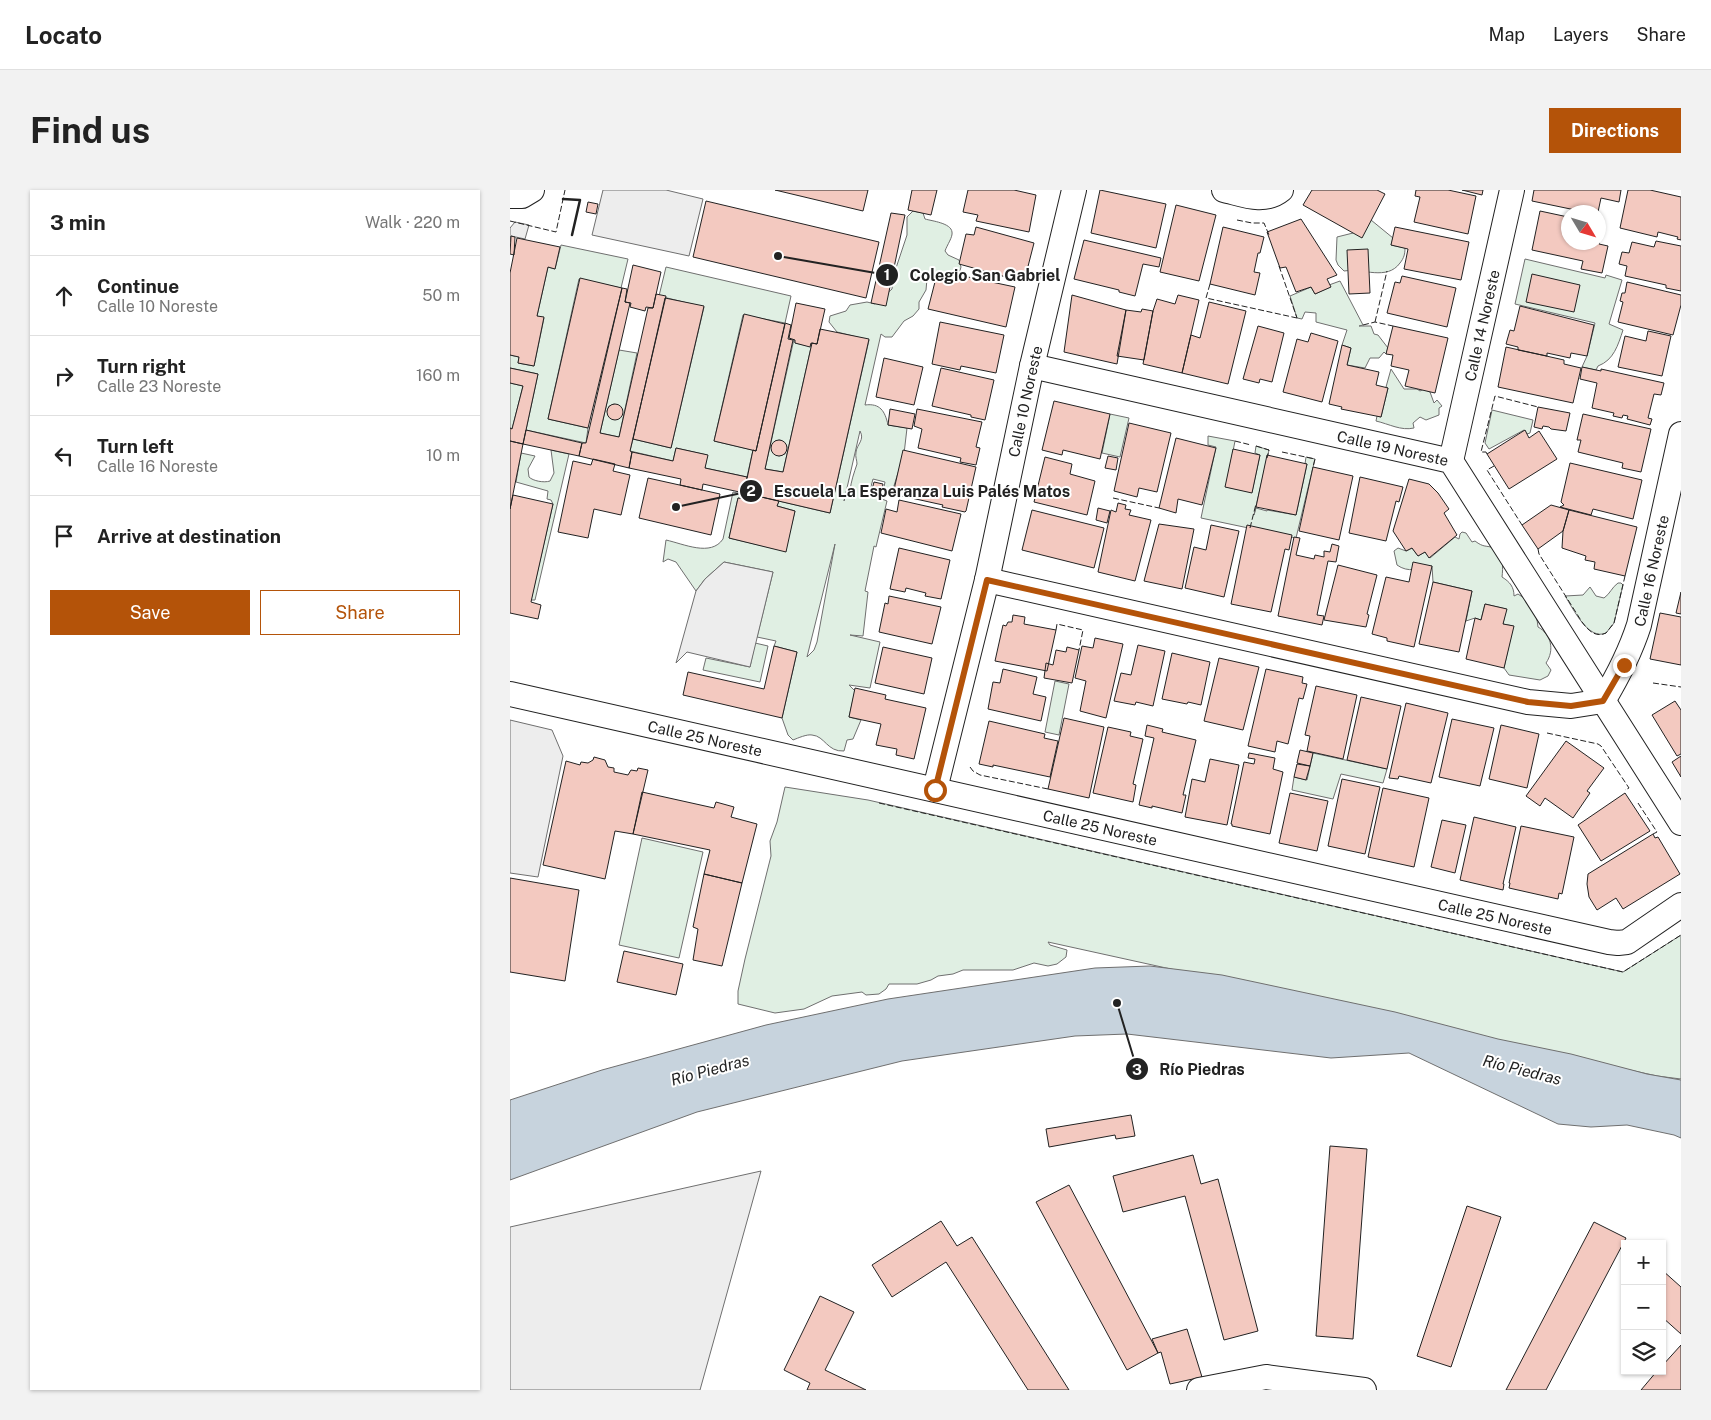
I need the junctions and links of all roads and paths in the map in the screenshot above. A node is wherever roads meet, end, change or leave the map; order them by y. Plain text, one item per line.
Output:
1 (532, 190) edge
2 (1074, 190) edge
3 (1224, 190) edge
4 (1281, 190) edge
5 (1512, 190) edge
6 (510, 196) edge
7 (1032, 366) junction
8 (1681, 434) edge
9 (1451, 461) junction
10 (987, 580) junction
11 (510, 694) edge
12 (1603, 701) junction
13 (935, 790) junction
14 (1681, 823) edge
15 (1681, 905) edge
16 (1199, 1390) edge
17 (1364, 1390) edge

1 - 6 street
2 - 7 street, Calle 10 Noreste
3 - 4 street
5 - 9 street, Calle 14 Noreste
7 - 9 street, Calle 19 Noreste
7 - 10 street, Calle 10 Noreste
8 - 12 street, Calle 16 Noreste
9 - 12 street, Calle 19 Noreste
10 - 12 street
10 - 13 street, Calle 10 Noreste
11 - 13 street, Calle 25 Noreste
12 - 14 street, Calle 19 Noreste
13 - 15 street, Calle 25 Noreste
16 - 17 street

